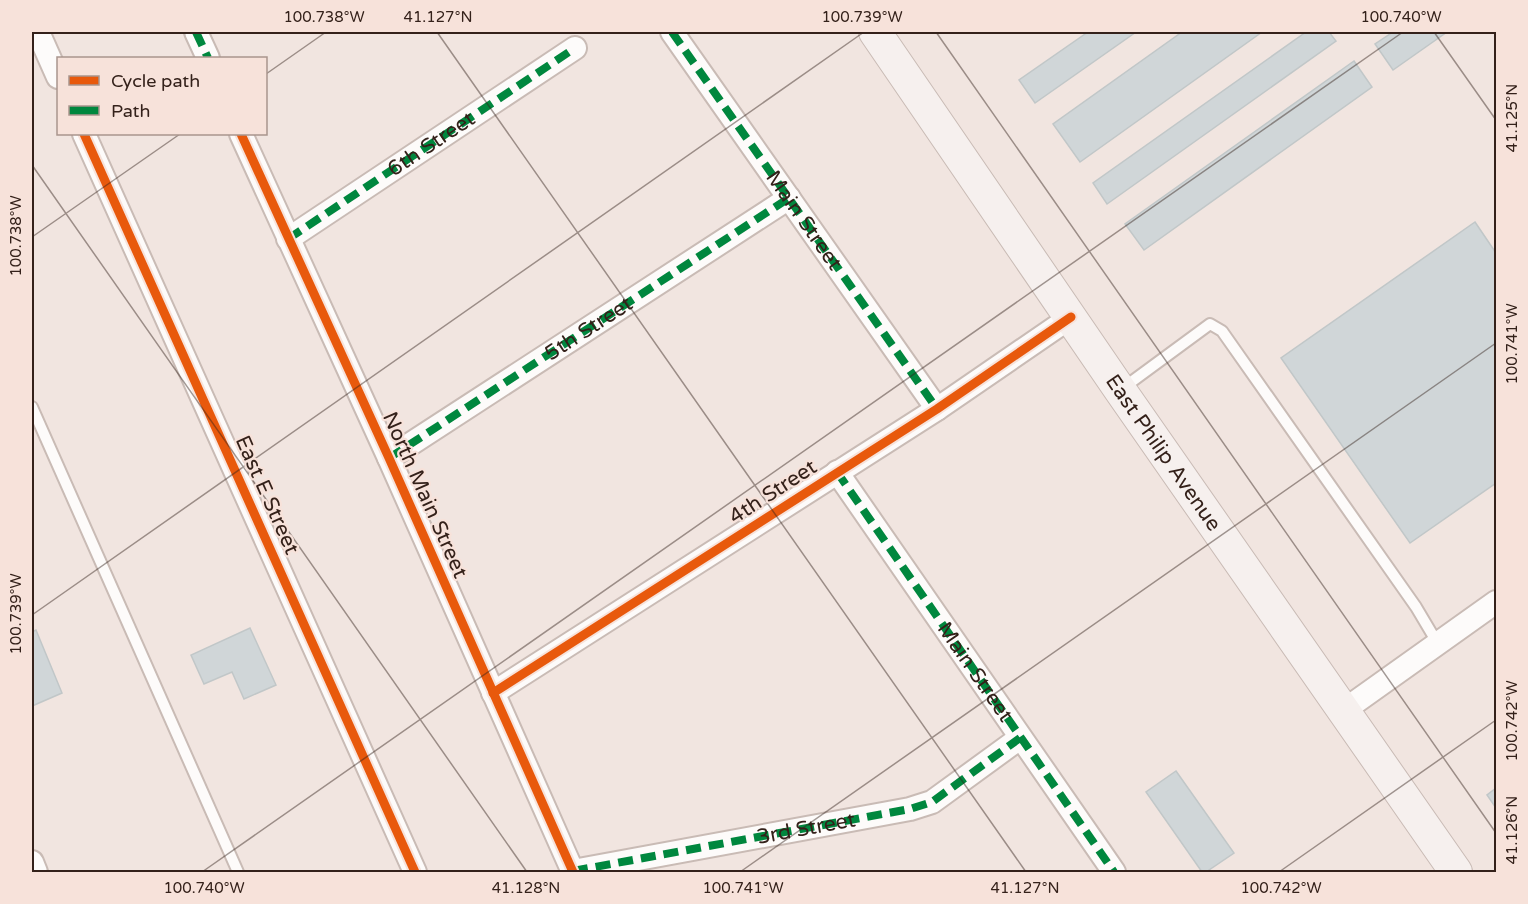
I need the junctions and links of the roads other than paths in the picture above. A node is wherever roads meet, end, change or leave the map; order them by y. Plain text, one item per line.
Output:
1 (38, 32) edge
2 (196, 32) edge
3 (672, 32) edge
4 (874, 32) edge
5 (575, 48) dead end
6 (208, 57) edge
7 (57, 75) edge
8 (84, 135) edge
9 (241, 135) edge
10 (789, 198) junction
11 (288, 239) junction
12 (1071, 317) junction
13 (1120, 390) junction
14 (32, 407) edge
15 (937, 409) junction
16 (389, 458) junction
17 (837, 472) junction
18 (1497, 602) edge
19 (1438, 644) junction
20 (493, 693) junction
21 (1343, 711) junction
22 (1020, 738) junction
23 (32, 862) edge
24 (573, 872) edge
25 (36, 873) edge
26 (238, 873) edge
27 (415, 873) edge
28 (1114, 873) edge
29 (1456, 873) edge

1 - 7 street
2 - 6 street
3 - 10 street, Main Street
4 - 12 main road, East Philip Avenue
5 - 11 street, 6th Street
8 - 27 street, East E Street
9 - 11 street, North Main Street
10 - 15 street, Main Street
10 - 16 street, 5th Street
11 - 16 street, North Main Street
12 - 13 main road, East Philip Avenue
12 - 15 street, 4th Street
13 - 19 lane
13 - 21 main road, East Philip Avenue
14 - 26 lane
15 - 17 street, 4th Street
16 - 20 street, North Main Street
17 - 20 street, 4th Street
17 - 22 street, Main Street
18 - 19 street
19 - 21 street
20 - 24 street, North Main Street
21 - 29 main road, East Philip Avenue
22 - 24 street, 3rd Street
22 - 28 street, Main Street
23 - 25 street

